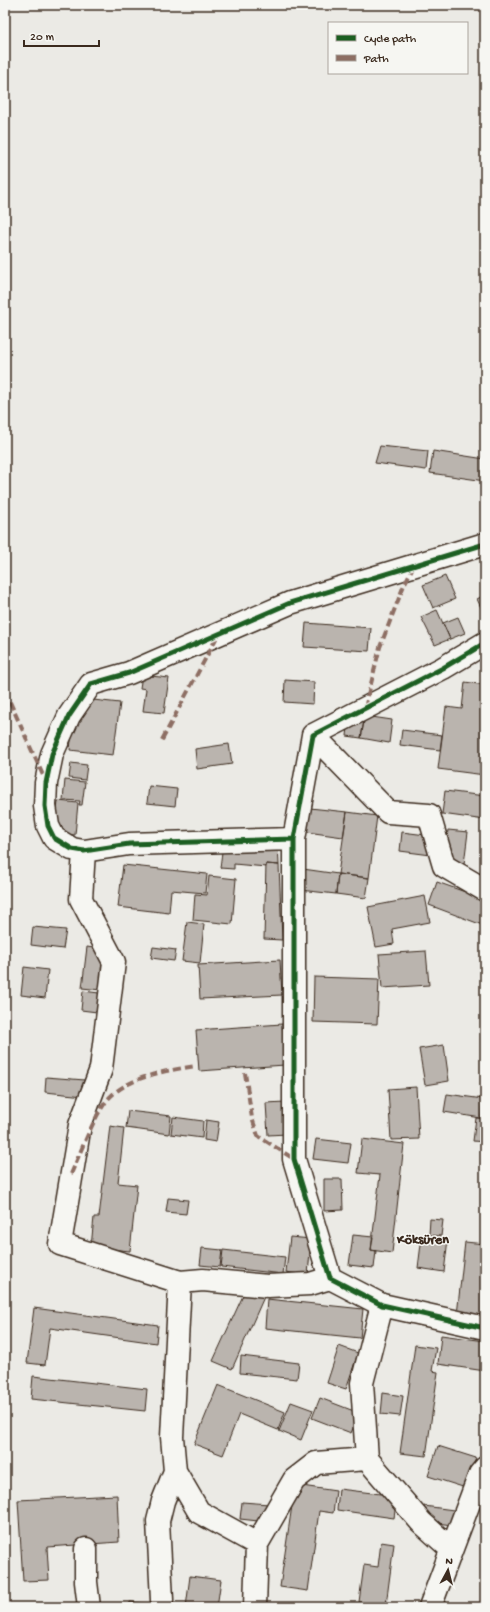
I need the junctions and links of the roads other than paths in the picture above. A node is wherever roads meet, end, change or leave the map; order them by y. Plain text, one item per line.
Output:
1 (485, 544) edge
2 (485, 643) edge
3 (313, 735) junction
4 (294, 839) junction
5 (84, 851) junction
6 (485, 890) edge
7 (330, 1278) junction
8 (180, 1282) junction
9 (382, 1305) junction
10 (485, 1328) edge
11 (367, 1459) junction
12 (485, 1468) edge
13 (175, 1471) junction
14 (258, 1544) junction
15 (86, 1549) dead end
16 (451, 1549) junction
17 (162, 1600) dead end
18 (89, 1607) edge
19 (255, 1607) edge
20 (430, 1607) edge

1 - 5 street
2 - 3 street
3 - 4 street
3 - 6 street
4 - 5 street
4 - 7 street
5 - 8 street
7 - 8 street
7 - 9 street
8 - 13 street
9 - 10 street
9 - 11 street
11 - 14 street
11 - 16 street
12 - 16 street
13 - 14 street
13 - 17 street
14 - 19 street
15 - 18 street
16 - 20 street

